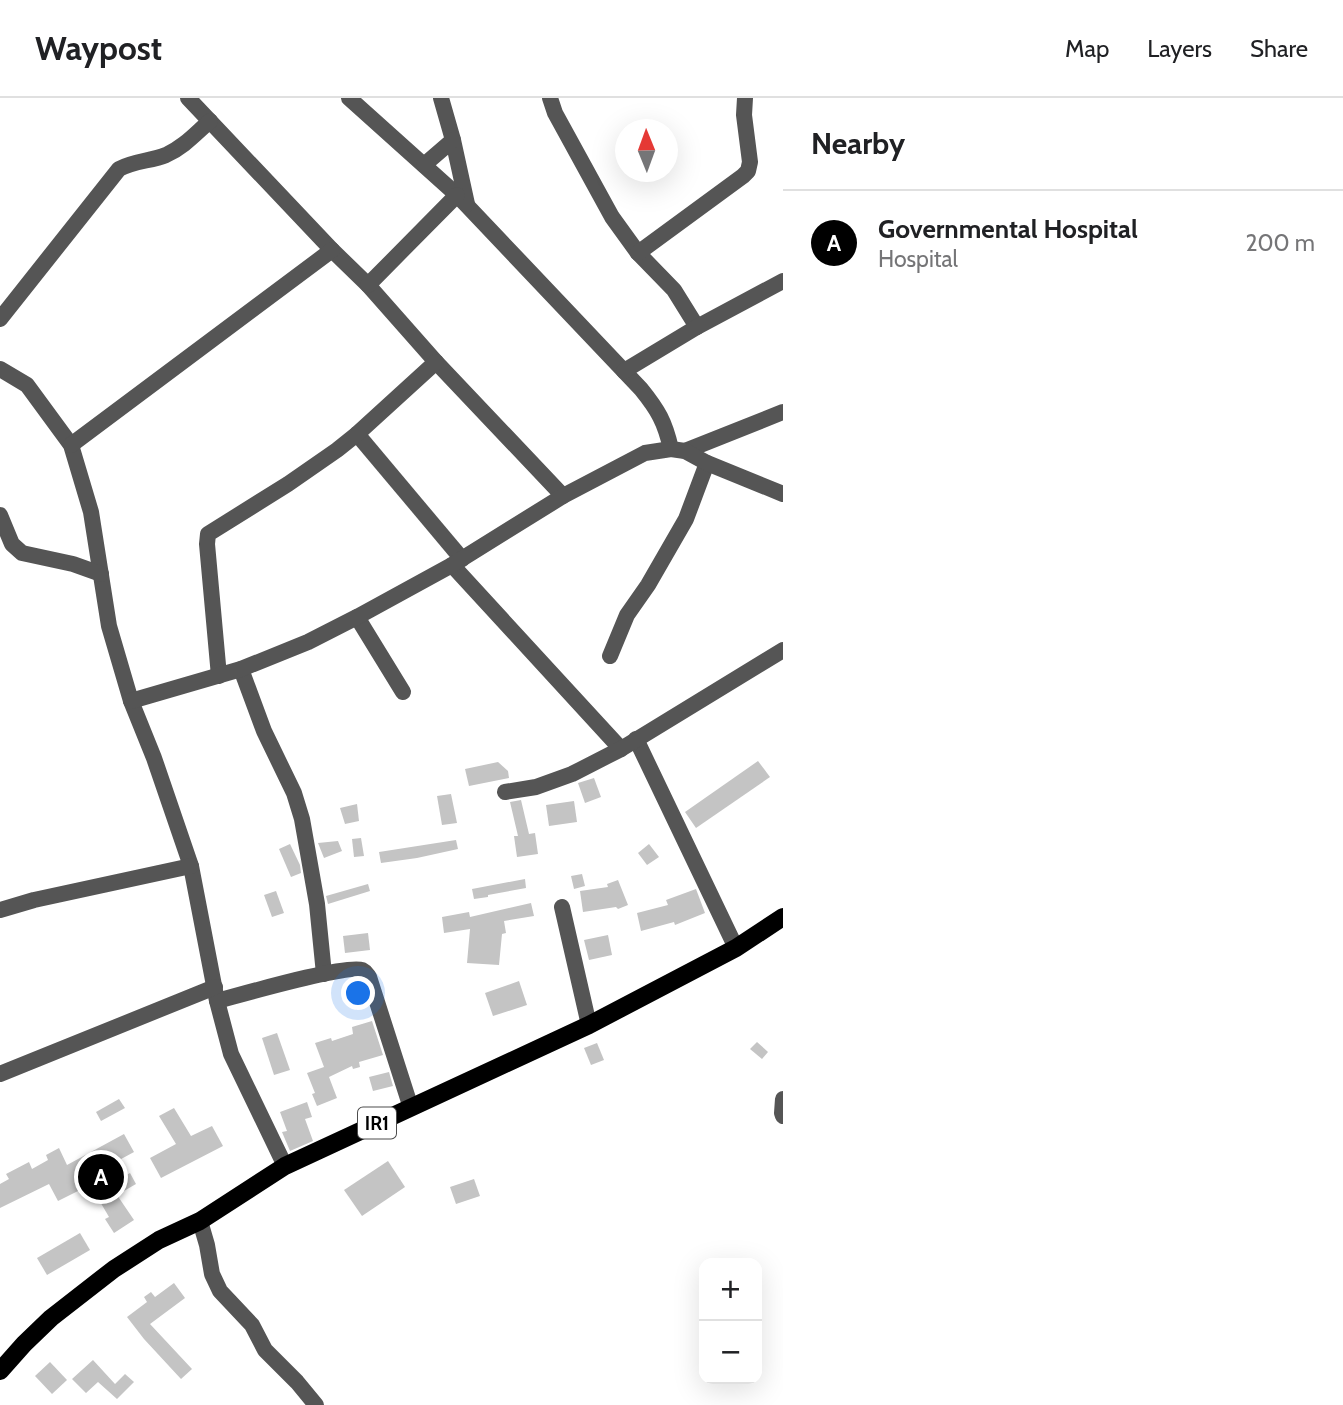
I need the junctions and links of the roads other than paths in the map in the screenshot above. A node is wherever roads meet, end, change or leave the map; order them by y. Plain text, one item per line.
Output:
1 (349, 98) edge
2 (441, 98) edge
3 (550, 98) edge
4 (745, 98) edge
5 (193, 100) edge
6 (210, 121) junction
7 (453, 139) junction
8 (424, 165) junction
9 (462, 200) junction
10 (332, 250) junction
11 (638, 253) junction
12 (783, 281) edge
13 (368, 285) junction
14 (0, 319) edge
15 (697, 327) junction
16 (436, 362) junction
17 (0, 369) edge
18 (624, 371) junction
19 (783, 412) edge
20 (357, 434) junction
21 (71, 444) junction
22 (678, 450) junction
23 (707, 463) junction
24 (783, 494) edge
25 (563, 496) junction
26 (0, 515) edge
27 (457, 562) junction
28 (101, 574) junction
29 (357, 617) junction
30 (783, 650) edge
31 (610, 656) dead end
32 (241, 669) junction
33 (219, 676) junction
34 (404, 692) dead end
35 (131, 701) junction
36 (636, 739) junction
37 (621, 749) junction
38 (505, 792) dead end
39 (191, 866) junction
40 (562, 907) dead end
41 (0, 910) edge
42 (783, 917) edge
43 (736, 948) junction
44 (324, 974) junction
45 (216, 994) junction
46 (589, 1025) junction
47 (0, 1074) edge
48 (783, 1099) edge
49 (411, 1108) junction
50 (783, 1116) edge
51 (285, 1166) junction
52 (200, 1221) junction
53 (0, 1371) edge
54 (316, 1405) edge

1 - 8 street
2 - 7 street
3 - 11 street
4 - 11 street
5 - 6 street
6 - 10 street
6 - 14 street
7 - 8 street
7 - 9 street
8 - 9 street
9 - 13 street
9 - 18 street
10 - 13 street
10 - 21 street
11 - 15 street
12 - 15 street
13 - 16 street
15 - 18 street
16 - 20 street
16 - 25 street
17 - 21 street
18 - 22 street
19 - 22 street
20 - 27 street
20 - 33 street
21 - 28 street
22 - 23 street
22 - 25 street
23 - 24 street
23 - 31 street
25 - 27 street
26 - 28 street
27 - 29 street
27 - 37 street
28 - 35 street
29 - 32 street
29 - 34 street
30 - 36 street
32 - 33 street
32 - 44 street
33 - 35 street
35 - 39 street
36 - 37 street
36 - 43 street
37 - 38 street
39 - 41 street
39 - 45 street
40 - 46 street
42 - 43 main road, IR1
43 - 46 main road, IR1
44 - 45 street
44 - 49 street
45 - 47 street
45 - 51 street
46 - 49 main road, IR1
48 - 50 street
49 - 51 main road, IR1
51 - 52 main road, IR1
52 - 53 main road, IR1
52 - 54 street

